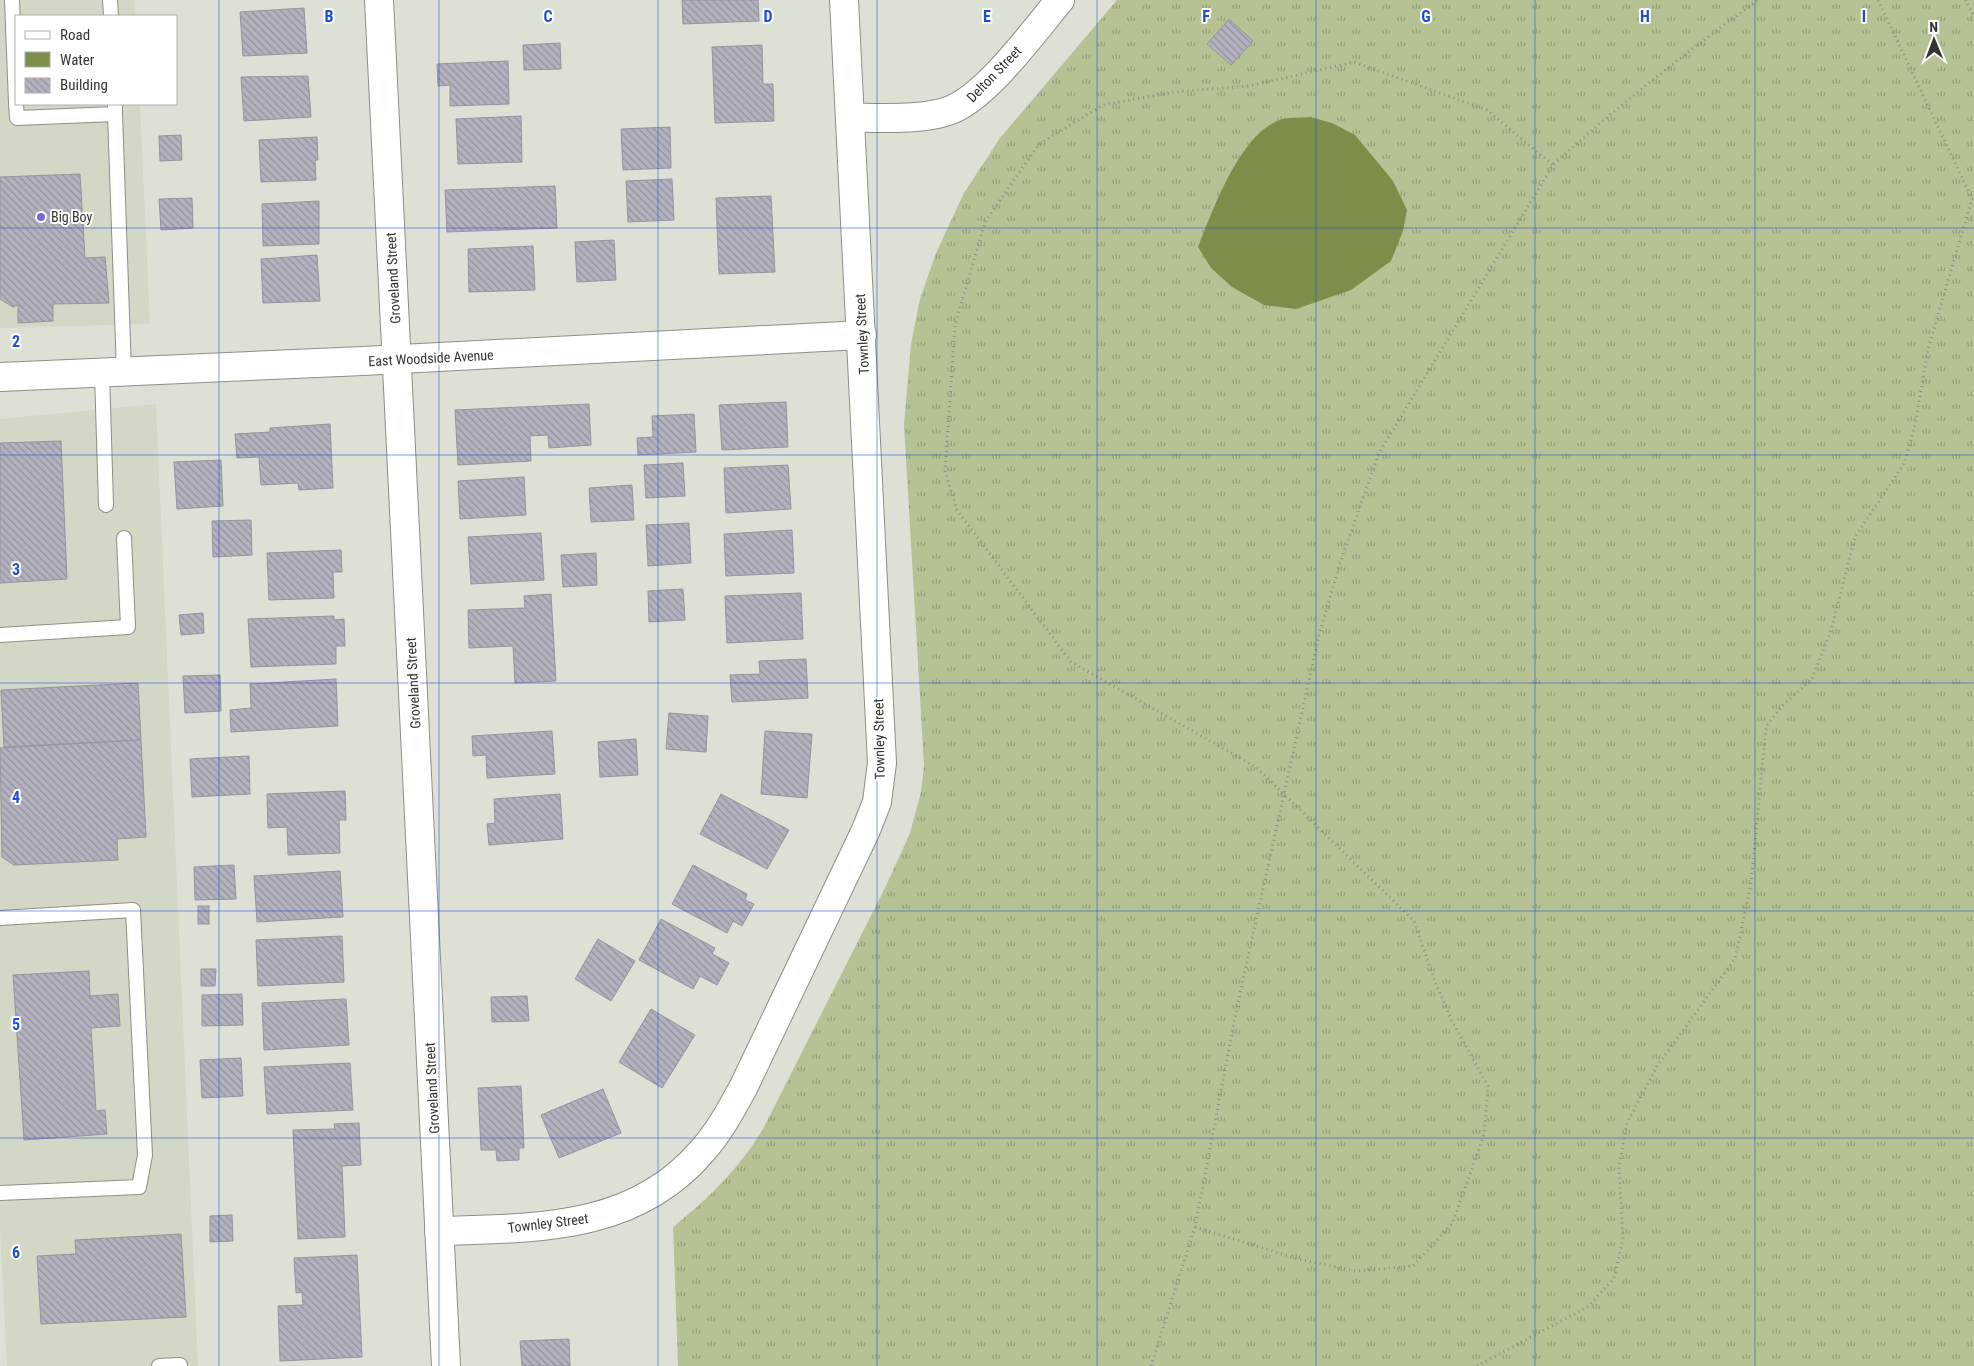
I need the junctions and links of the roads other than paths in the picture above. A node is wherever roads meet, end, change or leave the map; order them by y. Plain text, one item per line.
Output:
1 (12, 0) edge
2 (110, 0) edge
3 (379, 0) edge
4 (844, 0) edge
5 (1060, 0) edge
6 (111, 15) edge
7 (15, 77) edge
8 (16, 105) edge
9 (115, 109) edge
10 (850, 118) junction
11 (862, 334) junction
12 (398, 360) junction
13 (113, 372) junction
14 (0, 377) edge
15 (106, 505) dead end
16 (124, 538) dead end
17 (0, 635) edge
18 (0, 918) edge
19 (0, 1193) edge
20 (439, 1231) junction
21 (180, 1365) edge
22 (159, 1366) edge
23 (446, 1366) edge

1 - 7 lane
2 - 6 lane
3 - 12 street, Groveland Street
4 - 10 street, Townley Street
5 - 10 street, Delton Street
8 - 9 lane
9 - 13 lane
10 - 11 street, Townley Street
11 - 12 street, East Woodside Avenue
11 - 20 street, Townley Street
12 - 13 street, East Woodside Avenue
12 - 20 street, Groveland Street
13 - 14 street, East Woodside Avenue
13 - 15 lane
16 - 17 lane
18 - 19 lane
20 - 23 street, Groveland Street
21 - 22 lane

